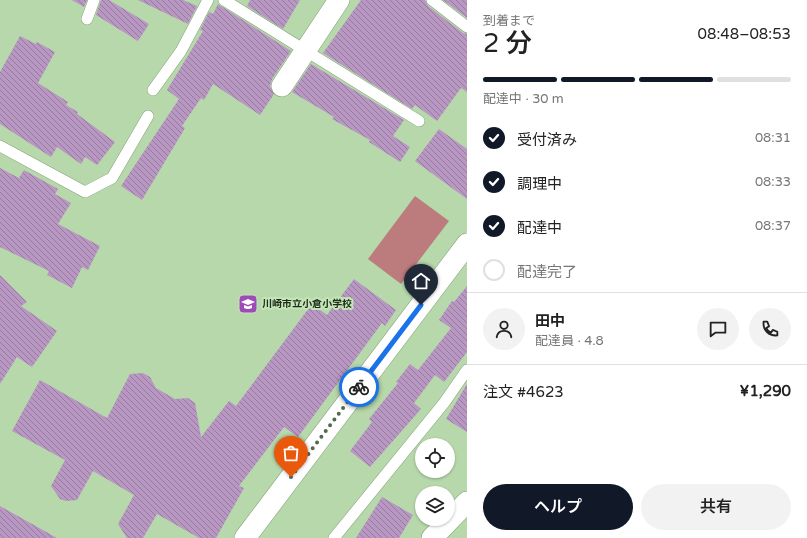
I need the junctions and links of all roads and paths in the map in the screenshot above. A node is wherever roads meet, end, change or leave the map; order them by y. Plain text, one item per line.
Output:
1 (94, 0) edge
2 (208, 0) edge
3 (224, 0) edge
4 (339, 0) edge
5 (432, 0) edge
6 (87, 19) dead end
7 (467, 27) edge
8 (305, 50) junction
9 (282, 86) dead end
10 (153, 90) dead end
11 (148, 116) dead end
12 (419, 121) dead end
13 (0, 146) edge
14 (467, 244) edge
15 (467, 370) edge
16 (467, 502) edge
17 (245, 538) edge
18 (334, 538) edge
19 (432, 538) edge

1 - 6 lane
2 - 10 lane
3 - 8 lane
4 - 8 street
5 - 7 lane
8 - 9 street
8 - 12 lane
11 - 13 lane
14 - 17 street
15 - 18 lane
16 - 19 street

